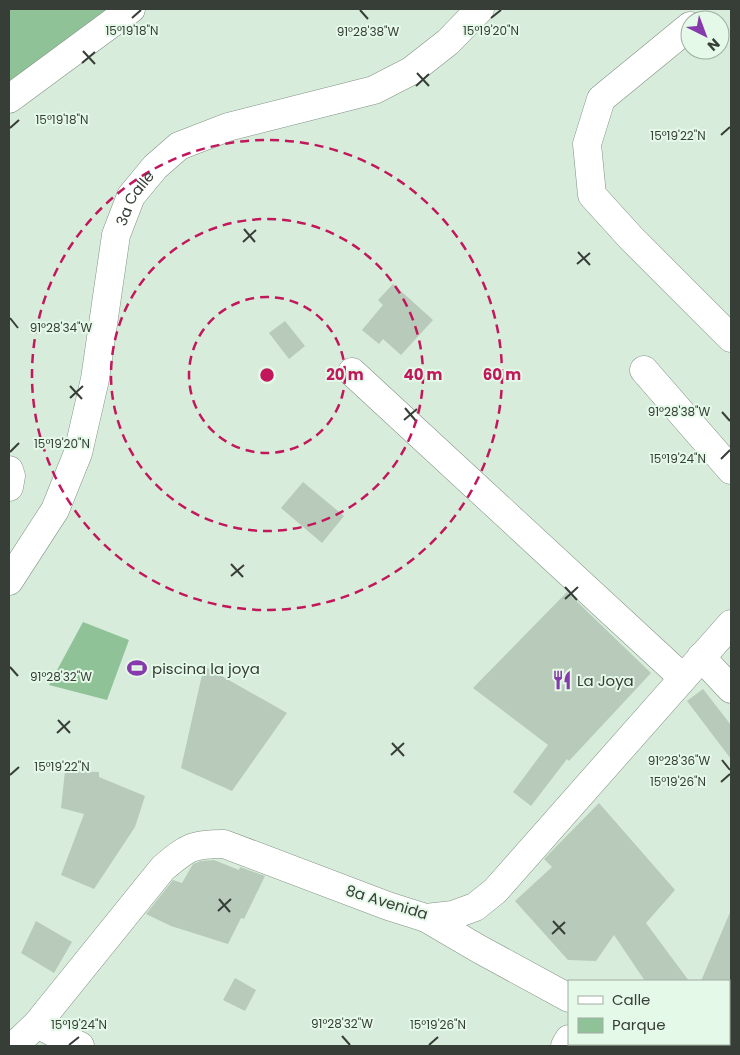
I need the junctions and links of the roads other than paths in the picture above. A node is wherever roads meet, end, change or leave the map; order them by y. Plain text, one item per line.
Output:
1 (131, 9) edge
2 (480, 9) edge
3 (680, 34) edge
4 (9, 99) edge
5 (731, 338) edge
6 (644, 370) dead end
7 (352, 372) dead end
8 (9, 470) edge
9 (731, 470) edge
10 (9, 487) edge
11 (9, 581) edge
12 (731, 624) edge
13 (702, 657) junction
14 (682, 677) junction
15 (731, 689) edge
16 (426, 918) junction
17 (568, 997) edge
18 (37, 1024) junction
19 (14, 1046) edge
20 (80, 1046) edge

1 - 4 street
2 - 11 street, 3a Calle
3 - 5 street
6 - 9 street
7 - 14 street
8 - 10 street
12 - 13 street, 8a Avenida
13 - 14 street, 8a Avenida
13 - 15 street
14 - 16 street, 8a Avenida
16 - 17 street
16 - 18 street, 8a Avenida
18 - 19 street, 8a Avenida
18 - 20 street

